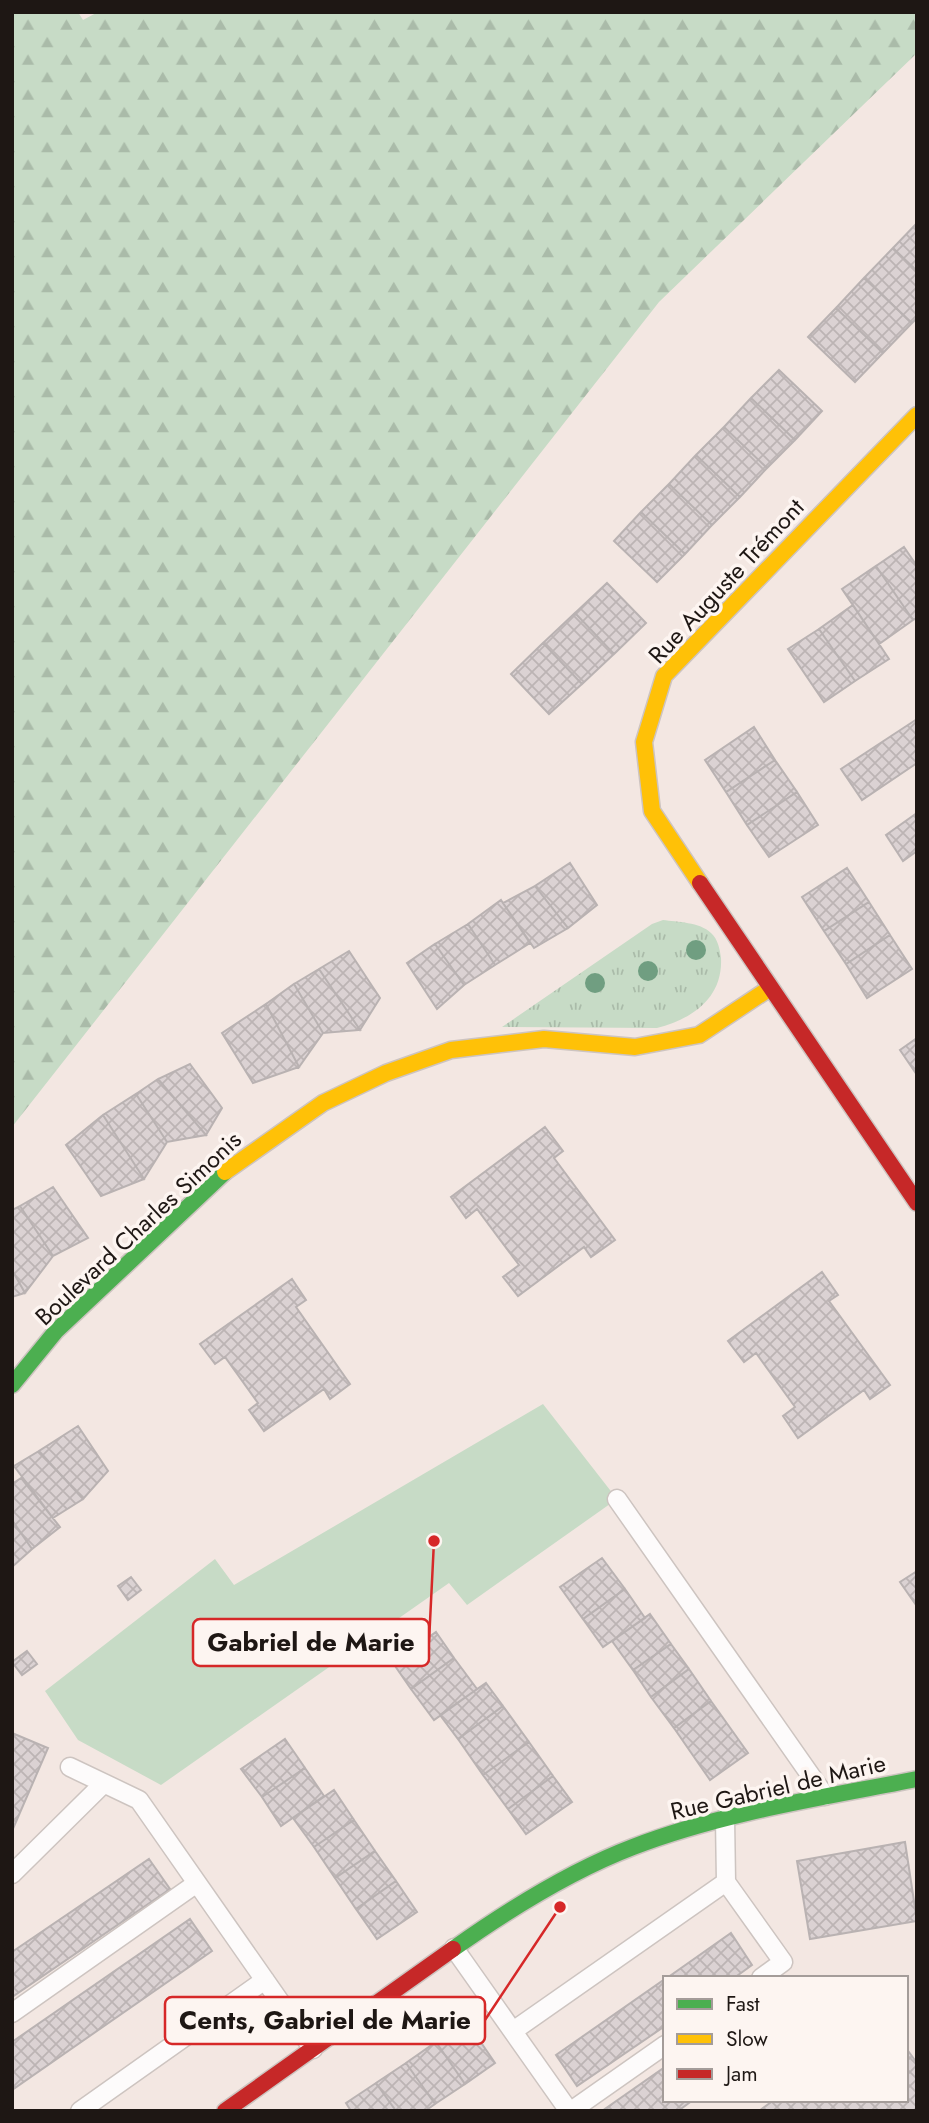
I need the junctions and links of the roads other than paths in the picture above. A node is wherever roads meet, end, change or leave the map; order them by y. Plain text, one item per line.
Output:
1 (917, 415) edge
2 (770, 988) junction
3 (917, 1203) edge
4 (12, 1385) edge
5 (617, 1499) dead end
6 (70, 1767) dead end
7 (917, 1779) edge
8 (103, 1784) junction
9 (825, 1796) junction
10 (725, 1818) junction
11 (12, 1874) edge
12 (726, 1882) junction
13 (197, 1883) junction
14 (454, 1948) junction
15 (764, 1976) edge
16 (265, 1980) junction
17 (12, 2013) edge
18 (513, 2031) junction
19 (663, 2046) edge
20 (313, 2049) junction
21 (80, 2111) edge
22 (225, 2111) edge
23 (570, 2111) edge

1 - 2 street, Rue Auguste Trémont
2 - 3 street
2 - 4 street, Boulevard Charles Simonis
5 - 9 lane
6 - 8 lane
7 - 9 street, Rue Gabriel de Marie
8 - 11 lane
8 - 13 lane
9 - 10 street, Rue Gabriel de Marie
10 - 12 lane
10 - 14 street, Rue Gabriel de Marie
12 - 15 lane
12 - 18 lane
13 - 16 lane
13 - 17 lane
14 - 18 lane
14 - 20 street, Rue Gabriel de Marie
16 - 20 lane
16 - 21 lane
18 - 23 lane
19 - 23 lane
20 - 22 street, Rue Gabriel de Marie

